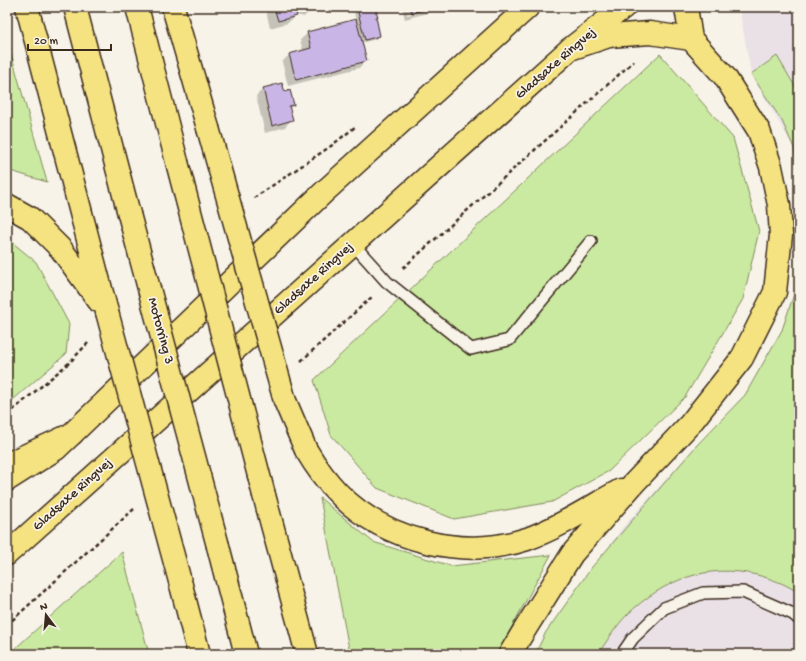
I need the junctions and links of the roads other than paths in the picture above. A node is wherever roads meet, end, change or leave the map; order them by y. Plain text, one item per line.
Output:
1 (27, 7) edge
2 (75, 7) edge
3 (137, 7) edge
4 (173, 7) edge
5 (528, 7) edge
6 (624, 7) edge
7 (686, 7) edge
8 (691, 39) junction
9 (570, 49) junction
10 (7, 205) edge
11 (591, 241) dead end
12 (353, 244) junction
13 (106, 312) junction
14 (72, 434) junction
15 (7, 464) edge
16 (7, 480) edge
17 (634, 483) junction
18 (7, 554) edge
19 (799, 619) edge
20 (199, 654) edge
21 (246, 654) edge
22 (307, 654) edge
23 (510, 654) edge
24 (622, 654) edge

1 - 13 main road
2 - 21 main road, Motorring 3, bridge
3 - 22 main road, bridge
4 - 17 main road, bridge
5 - 14 main road
6 - 9 main road, Gladsaxe Ringvej
7 - 8 main road
8 - 9 main road
8 - 17 main road
9 - 12 main road, Gladsaxe Ringvej
10 - 13 main road
11 - 12 lane
12 - 18 main road, Gladsaxe Ringvej
13 - 20 main road, bridge
14 - 15 main road
14 - 16 main road
17 - 23 main road
19 - 24 lane

